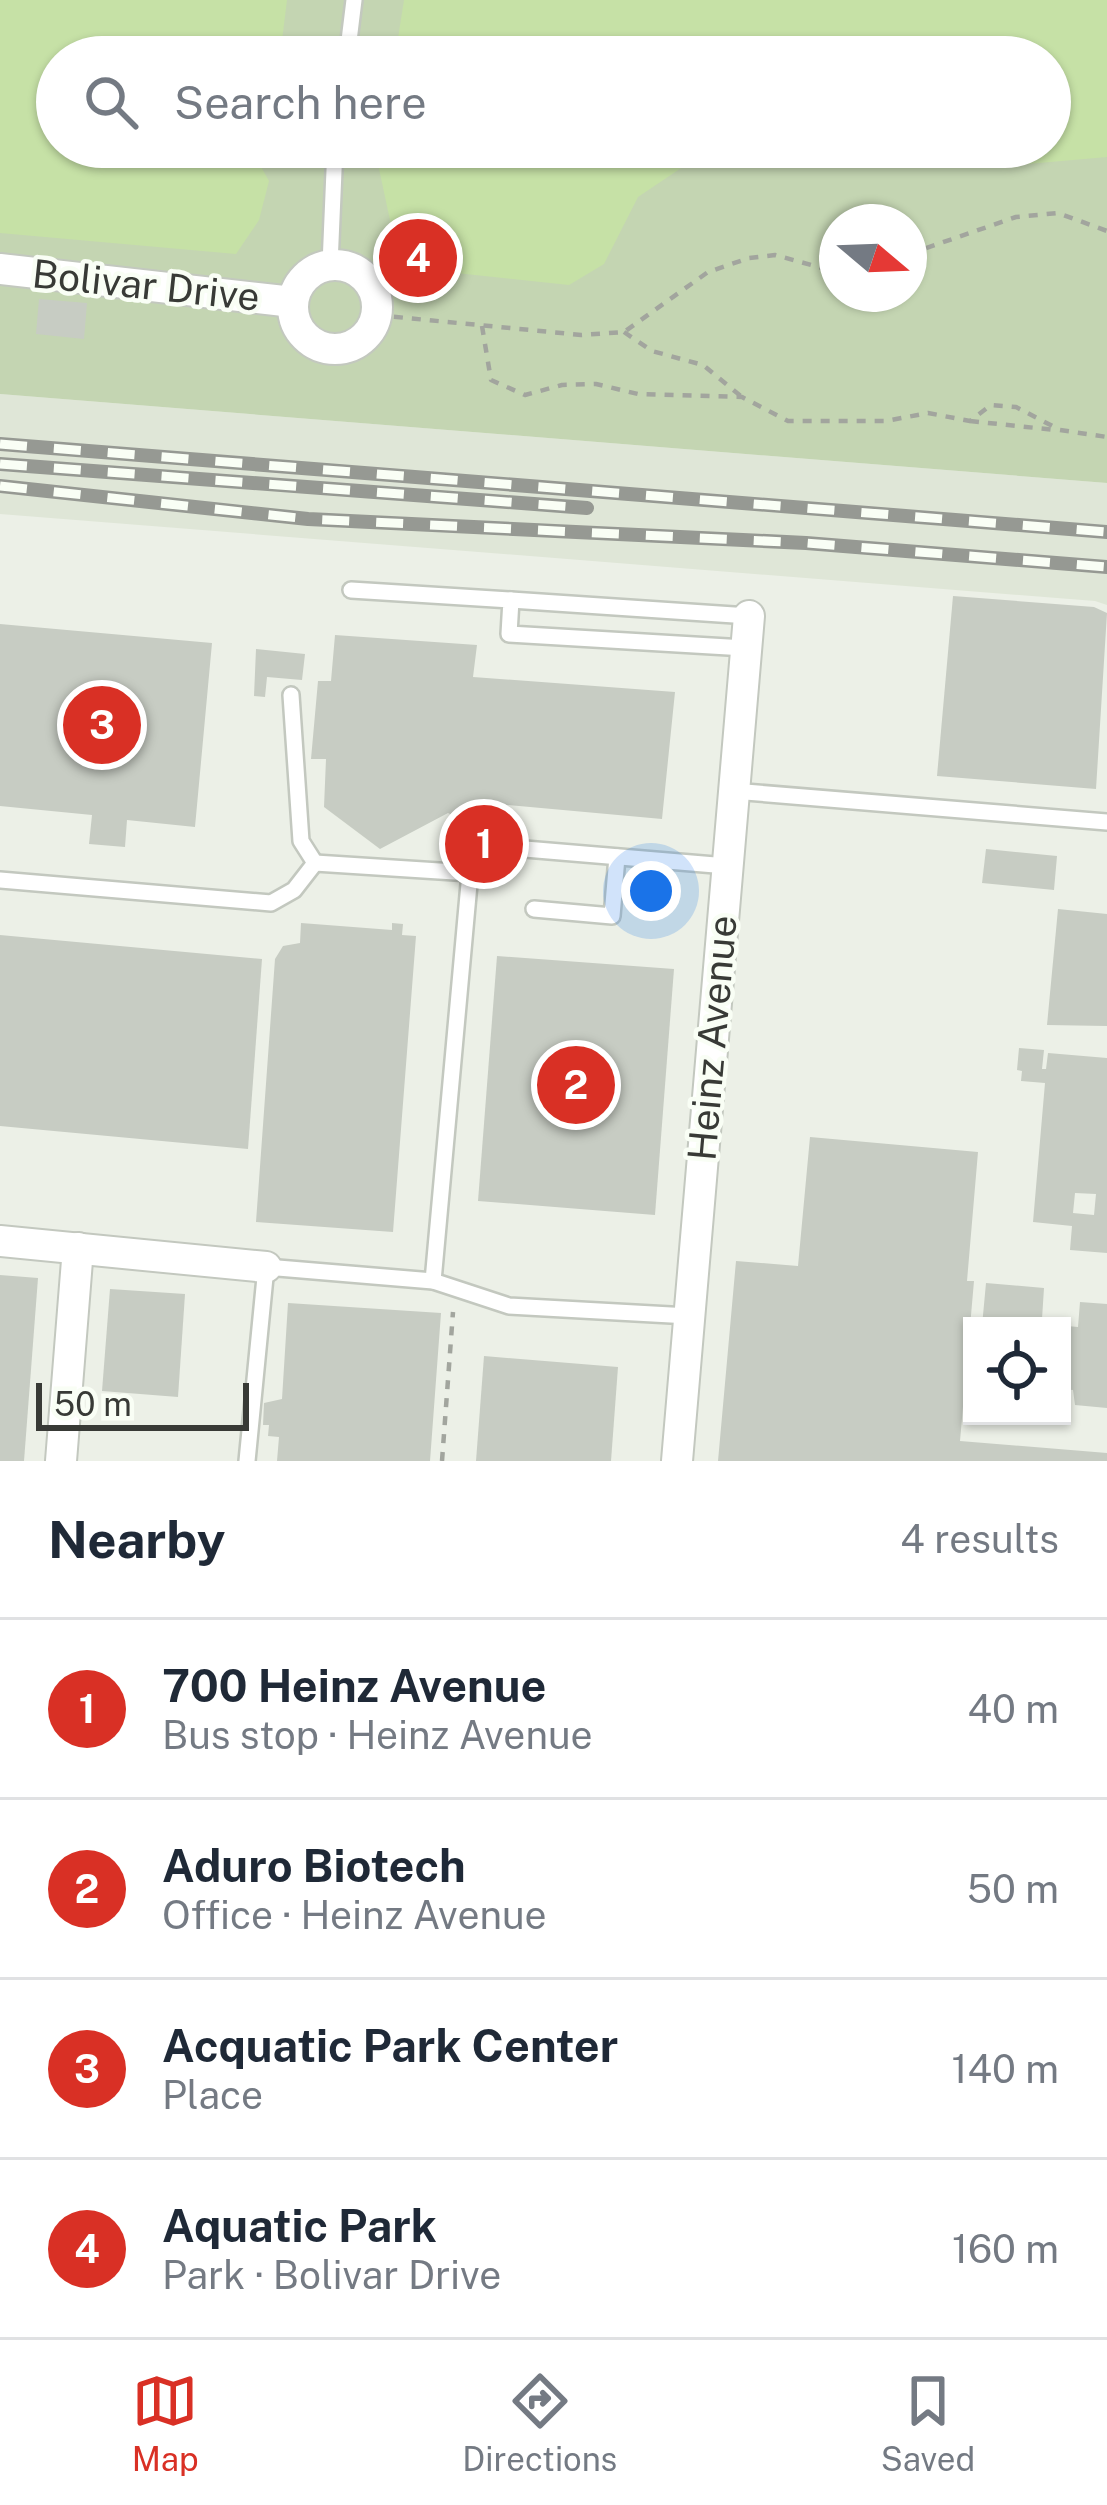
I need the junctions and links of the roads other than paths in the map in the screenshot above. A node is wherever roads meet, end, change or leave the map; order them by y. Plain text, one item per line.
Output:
1 (354, 0) edge
2 (349, 36) edge
3 (334, 168) edge
4 (330, 265) junction
5 (0, 269) edge
6 (292, 302) junction
7 (351, 590) dead end
8 (512, 600) junction
9 (749, 616) joint
10 (746, 649) junction
11 (291, 695) dead end
12 (733, 791) junction
13 (1107, 822) edge
14 (617, 857) junction
15 (315, 863) junction
16 (727, 866) junction
17 (470, 873) junction
18 (0, 880) edge
19 (534, 909) dead end
20 (0, 1240) edge
21 (78, 1248) junction
22 (266, 1267) junction
23 (433, 1281) junction
24 (689, 1316) junction
25 (62, 1461) edge
26 (247, 1461) edge
27 (677, 1461) edge

1 - 2 lane
3 - 4 lane
4 - 6 street, Bolivar Drive
4 - 6 street, Bolivar Drive
5 - 6 street, Bolivar Drive
7 - 8 lane
8 - 9 lane
8 - 10 lane
9 - 10 street, Heinz Avenue
10 - 12 street, Heinz Avenue
11 - 15 lane
12 - 13 lane
12 - 16 street, Heinz Avenue
14 - 16 lane
14 - 17 lane
14 - 19 lane
15 - 17 lane
15 - 18 lane
16 - 24 street, Heinz Avenue
17 - 23 lane
20 - 21 street
21 - 22 street
21 - 25 street
22 - 23 lane
22 - 26 lane
23 - 24 lane
24 - 27 street, Heinz Avenue

